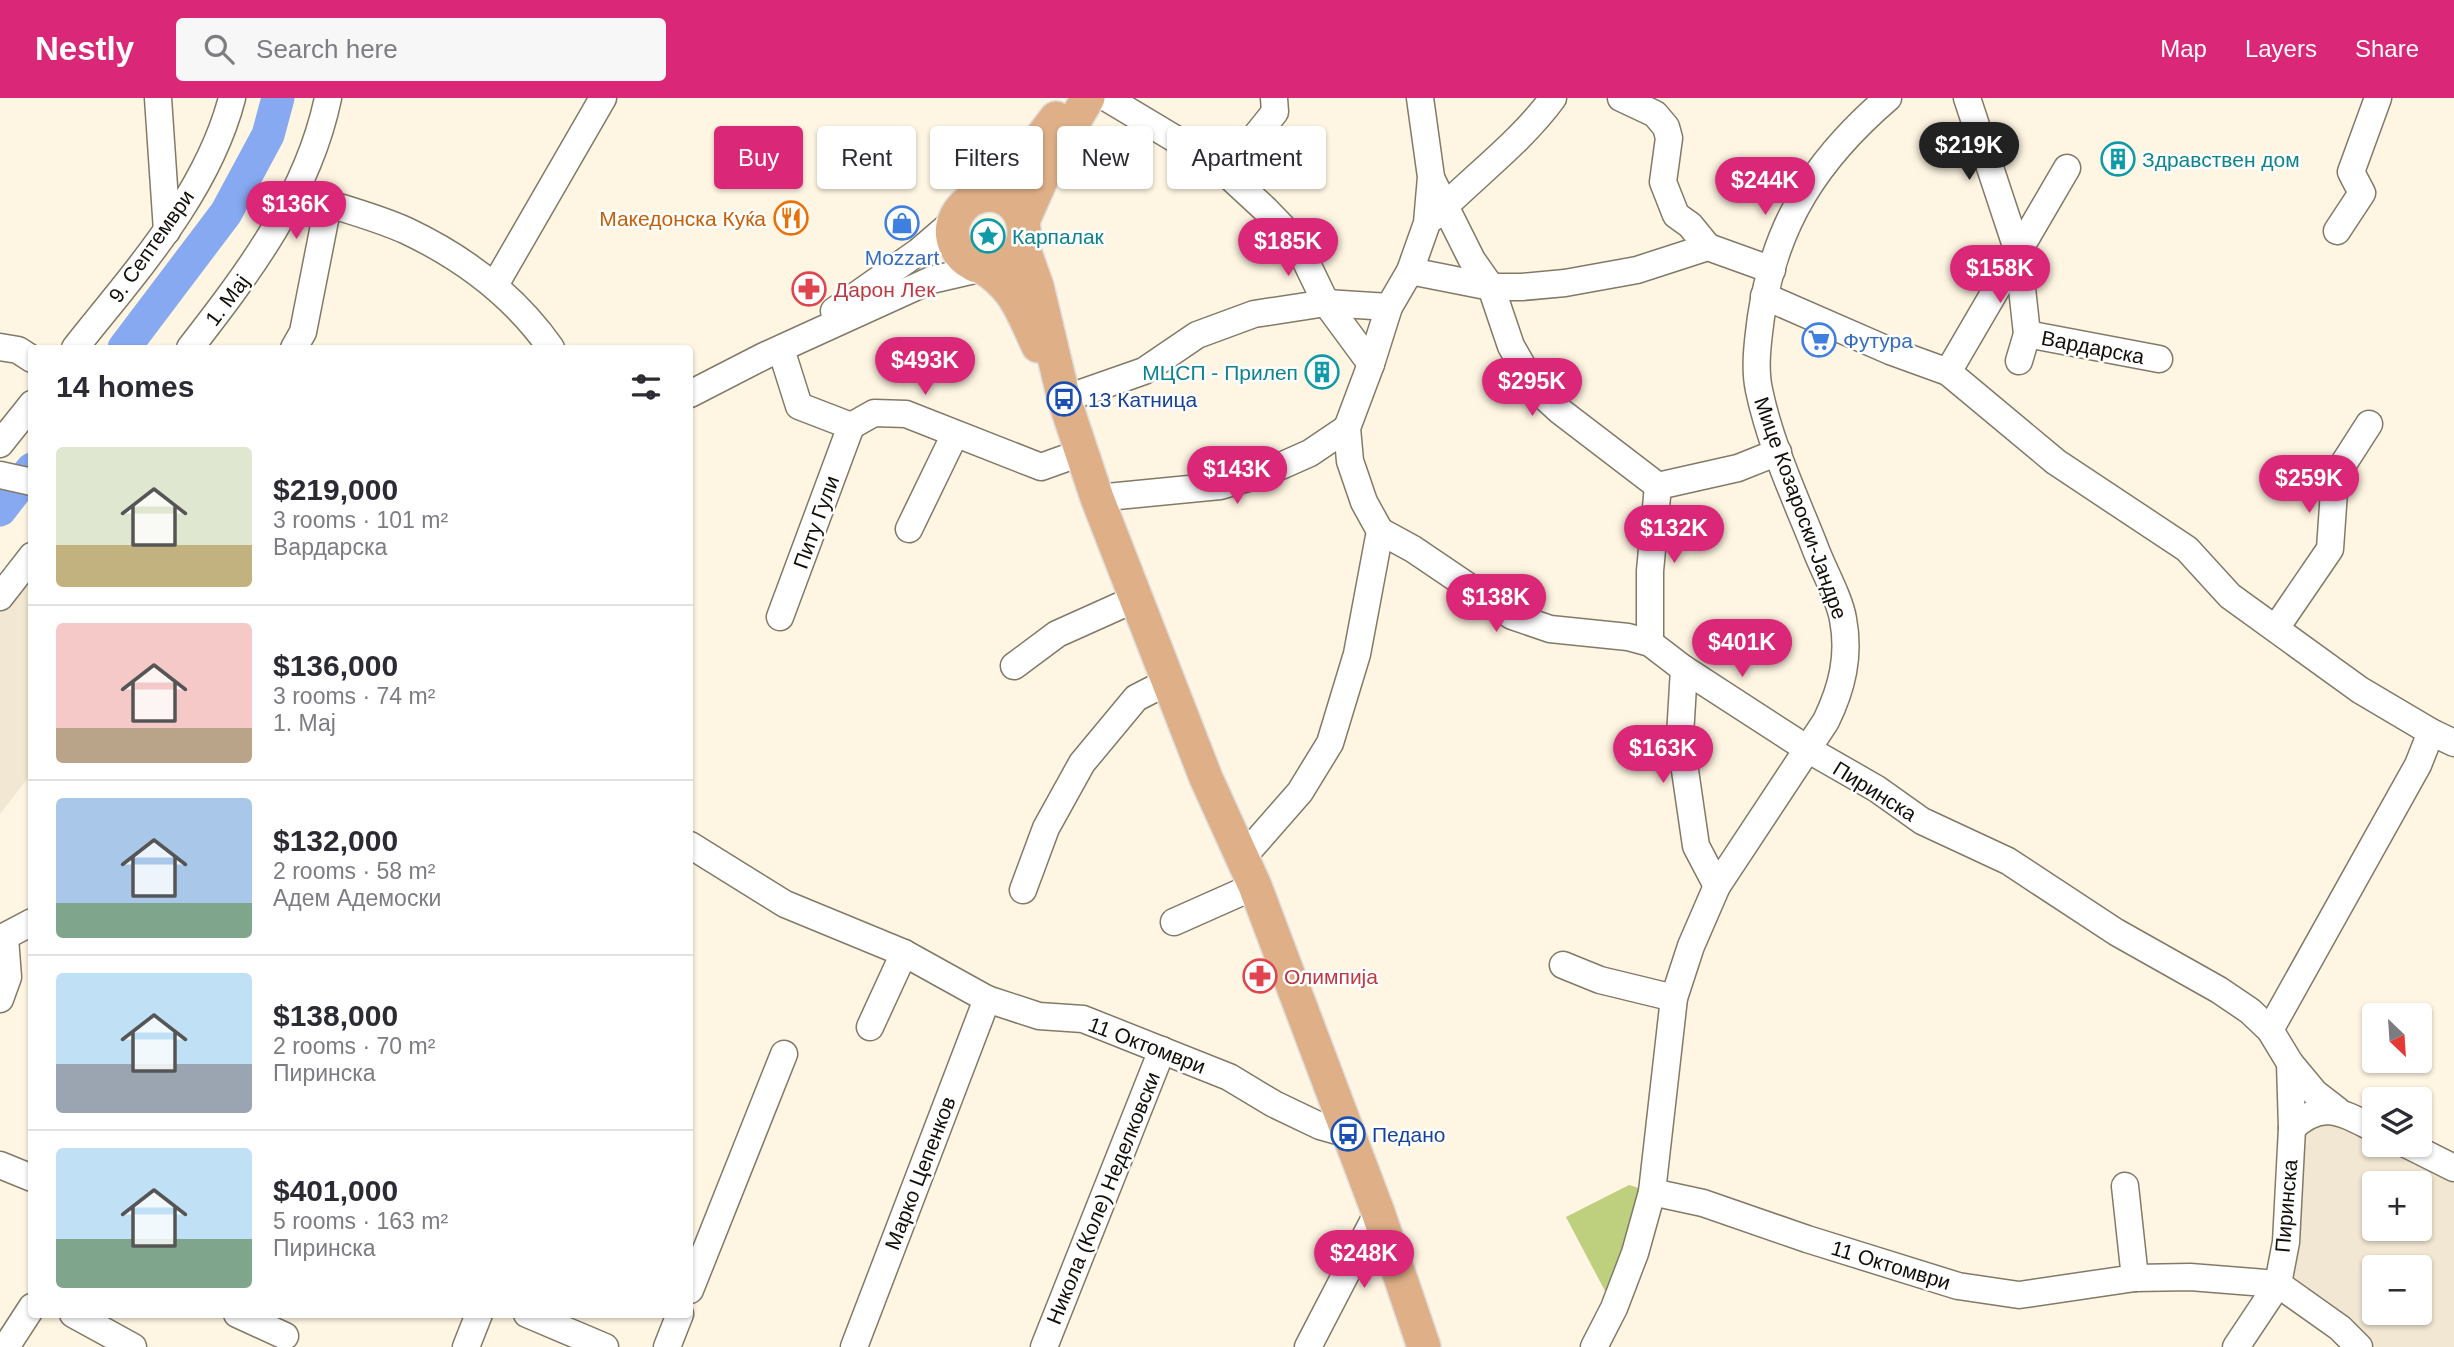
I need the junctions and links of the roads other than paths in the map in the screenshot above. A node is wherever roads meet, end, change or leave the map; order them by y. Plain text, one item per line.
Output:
1 (158, 98) edge
2 (232, 98) edge
3 (328, 98) edge
4 (603, 98) edge
5 (1070, 98) edge
6 (1088, 98) edge
7 (1107, 98) edge
8 (1274, 98) edge
9 (1420, 98) edge
10 (1553, 98) edge
11 (1621, 98) edge
12 (1888, 98) edge
13 (1967, 98) edge
14 (2378, 98) edge
15 (1264, 126) edge
16 (1167, 134) edge
17 (2067, 168) dead end
18 (1242, 189) edge
19 (295, 193) junction
20 (976, 198) junction
21 (328, 205) junction
22 (1436, 214) junction
23 (953, 222) junction
24 (167, 231) junction
25 (2337, 231) dead end
26 (1023, 233) junction
27 (1708, 247) junction
28 (2018, 252) junction
29 (983, 268) junction
30 (1772, 270) junction
31 (1410, 271) junction
32 (495, 285) junction
33 (1490, 287) junction
34 (1764, 296) junction
35 (1326, 303) junction
36 (1389, 307) junction
37 (2027, 334) junction
38 (77, 345) edge
39 (192, 345) edge
40 (296, 345) edge
41 (548, 345) edge
42 (0, 347) edge
43 (781, 349) junction
44 (28, 357) edge
45 (2159, 359) dead end
46 (2019, 361) dead end
47 (1371, 364) junction
48 (1948, 372) junction
49 (693, 393) edge
50 (1064, 398) junction
51 (28, 409) edge
52 (2369, 424) dead end
53 (851, 426) junction
54 (1347, 428) junction
55 (955, 435) junction
56 (0, 444) edge
57 (1083, 452) junction
58 (1778, 452) junction
59 (0, 475) edge
60 (28, 481) edge
61 (1658, 486) junction
62 (1097, 498) junction
63 (909, 529) dead end
64 (1380, 531) junction
65 (28, 561) edge
66 (0, 597) edge
67 (1135, 599) junction
68 (780, 617) dead end
69 (2276, 628) junction
70 (1650, 643) junction
71 (1014, 666) dead end
72 (1684, 669) junction
73 (1169, 681) junction
74 (2442, 737) edge
75 (1809, 750) junction
76 (693, 847) edge
77 (1249, 871) junction
78 (1717, 886) junction
79 (1023, 890) dead end
80 (1174, 922) dead end
81 (28, 924) edge
82 (3, 939) edge
83 (904, 953) junction
84 (1563, 965) dead end
85 (1674, 998) junction
86 (0, 999) edge
87 (987, 999) junction
88 (870, 1027) dead end
89 (2270, 1030) junction
90 (1162, 1050) junction
91 (784, 1054) dead end
92 (2290, 1063) junction
93 (2337, 1110) junction
94 (2362, 1122) edge
95 (2292, 1128) junction
96 (1348, 1134) junction
97 (2432, 1157) edge
98 (0, 1165) edge
99 (2454, 1168) edge
100 (28, 1176) edge
101 (2125, 1186) dead end
102 (1653, 1192) junction
103 (1378, 1212) junction
104 (2135, 1278) junction
105 (693, 1282) edge
106 (2278, 1284) junction
107 (28, 1313) edge
108 (80, 1318) edge
109 (250, 1318) edge
110 (477, 1318) edge
111 (536, 1318) edge
112 (678, 1318) edge
113 (283, 1328) edge
114 (6, 1347) edge
115 (133, 1347) edge
116 (466, 1347) edge
117 (605, 1347) edge
118 (667, 1347) edge
119 (854, 1347) edge
120 (1044, 1347) edge
121 (1308, 1347) edge
122 (1424, 1347) edge
123 (1594, 1347) edge
124 (2236, 1347) edge
125 (2359, 1347) edge

1 - 24 street
2 - 24 street, 9. Септември
3 - 19 street, 1. Мај
4 - 32 street
5 - 20 main road
6 - 26 main road
7 - 16 street
8 - 15 street
9 - 22 street
10 - 22 street
11 - 27 street
12 - 30 street, Мице Козароски-Јандре
13 - 28 street, Вардарска
14 - 25 street
17 - 28 street
18 - 35 street
19 - 21 street
19 - 39 street, 1. Мај
20 - 23 main road
20 - 26 main road
21 - 32 street
21 - 40 street
22 - 31 street
22 - 33 street
23 - 29 main road
23 - 43 street
24 - 38 street, 9. Септември
26 - 29 main road
26 - 50 main road
27 - 30 street
27 - 33 street
28 - 37 street, Вардарска
28 - 48 street
29 - 43 street
29 - 50 main road
30 - 34 street, Мице Козароски-Јандре
31 - 33 street
31 - 36 street
32 - 41 street
33 - 61 street
34 - 48 street
34 - 58 street, Мице Козароски-Јандре
35 - 36 street
35 - 47 street
35 - 50 street
36 - 47 street
37 - 45 street, Вардарска
37 - 46 street, Вардарска
42 - 44 street
43 - 49 street
43 - 53 street
47 - 54 street
48 - 69 street
50 - 57 main road
51 - 56 street
52 - 69 street
53 - 55 street
53 - 68 street, Питу Гули
54 - 62 street
54 - 64 street
55 - 57 street
55 - 63 street
57 - 62 main road
58 - 61 street
58 - 75 street, Мице Козароски-Јандре
59 - 60 street
61 - 70 street
62 - 67 main road
64 - 70 street, Пиринска
64 - 77 street
65 - 66 street
67 - 71 street
67 - 73 main road
69 - 74 street
70 - 72 street, Пиринска
72 - 75 street, Пиринска
72 - 78 street
73 - 77 main road
73 - 79 street
74 - 89 street
75 - 78 street, Мице Козароски-Јандре
75 - 89 street, Пиринска
76 - 83 street, 11 Октомври
77 - 80 street
77 - 96 main road
78 - 85 street, Мице Козароски-Јандре
81 - 82 street
82 - 86 street
83 - 87 street, 11 Октомври
83 - 88 street
84 - 85 street
85 - 102 street, Мице Козароски-Јандре
87 - 90 street, 11 Октомври
87 - 119 street, Марко Цепенков
89 - 92 street, Пиринска
90 - 96 street, 11 Октомври
90 - 120 street, Никола (Коле) Неделковски
91 - 105 street
92 - 93 street
92 - 95 street, Пиринска
93 - 94 street
93 - 95 street, Пиринска
95 - 106 street, Пиринска
96 - 103 main road
97 - 99 street
98 - 100 street
101 - 104 street
102 - 104 street, 11 Октомври
102 - 123 street, Мице Козароски-Јандре
103 - 121 street
103 - 122 main road
104 - 106 street, 11 Октомври
106 - 124 street
106 - 125 street
107 - 114 street
108 - 115 street
109 - 113 street
110 - 116 street
111 - 117 street
112 - 118 street

